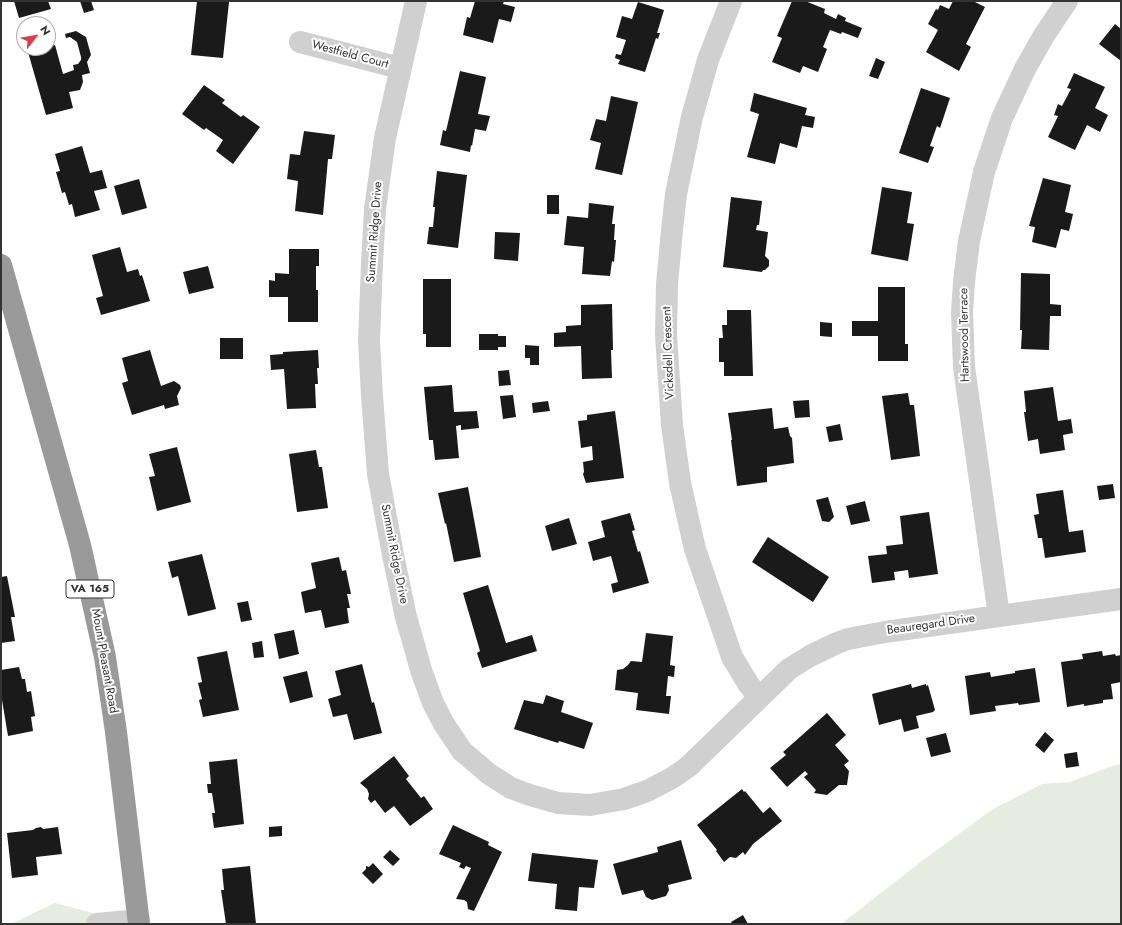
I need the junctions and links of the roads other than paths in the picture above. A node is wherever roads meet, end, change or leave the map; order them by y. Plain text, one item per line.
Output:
1 (416, 1) edge
2 (731, 1) edge
3 (1067, 1) edge
4 (300, 42) dead end
5 (400, 68) junction
6 (1, 265) edge
7 (1121, 599) edge
8 (999, 616) junction
9 (759, 697) junction
10 (139, 922) edge
11 (97, 924) edge

1 - 5 street, Summit Ridge Drive
2 - 9 street, Vicksdell Crescent
3 - 8 street, Hartswood Terrace
4 - 5 street, Westfield Court
5 - 9 street, Summit Ridge Drive
6 - 10 highway, Mount Pleasant Road / VA 165
7 - 8 street, Beauregard Drive
8 - 9 street, Beauregard Drive
10 - 11 street

